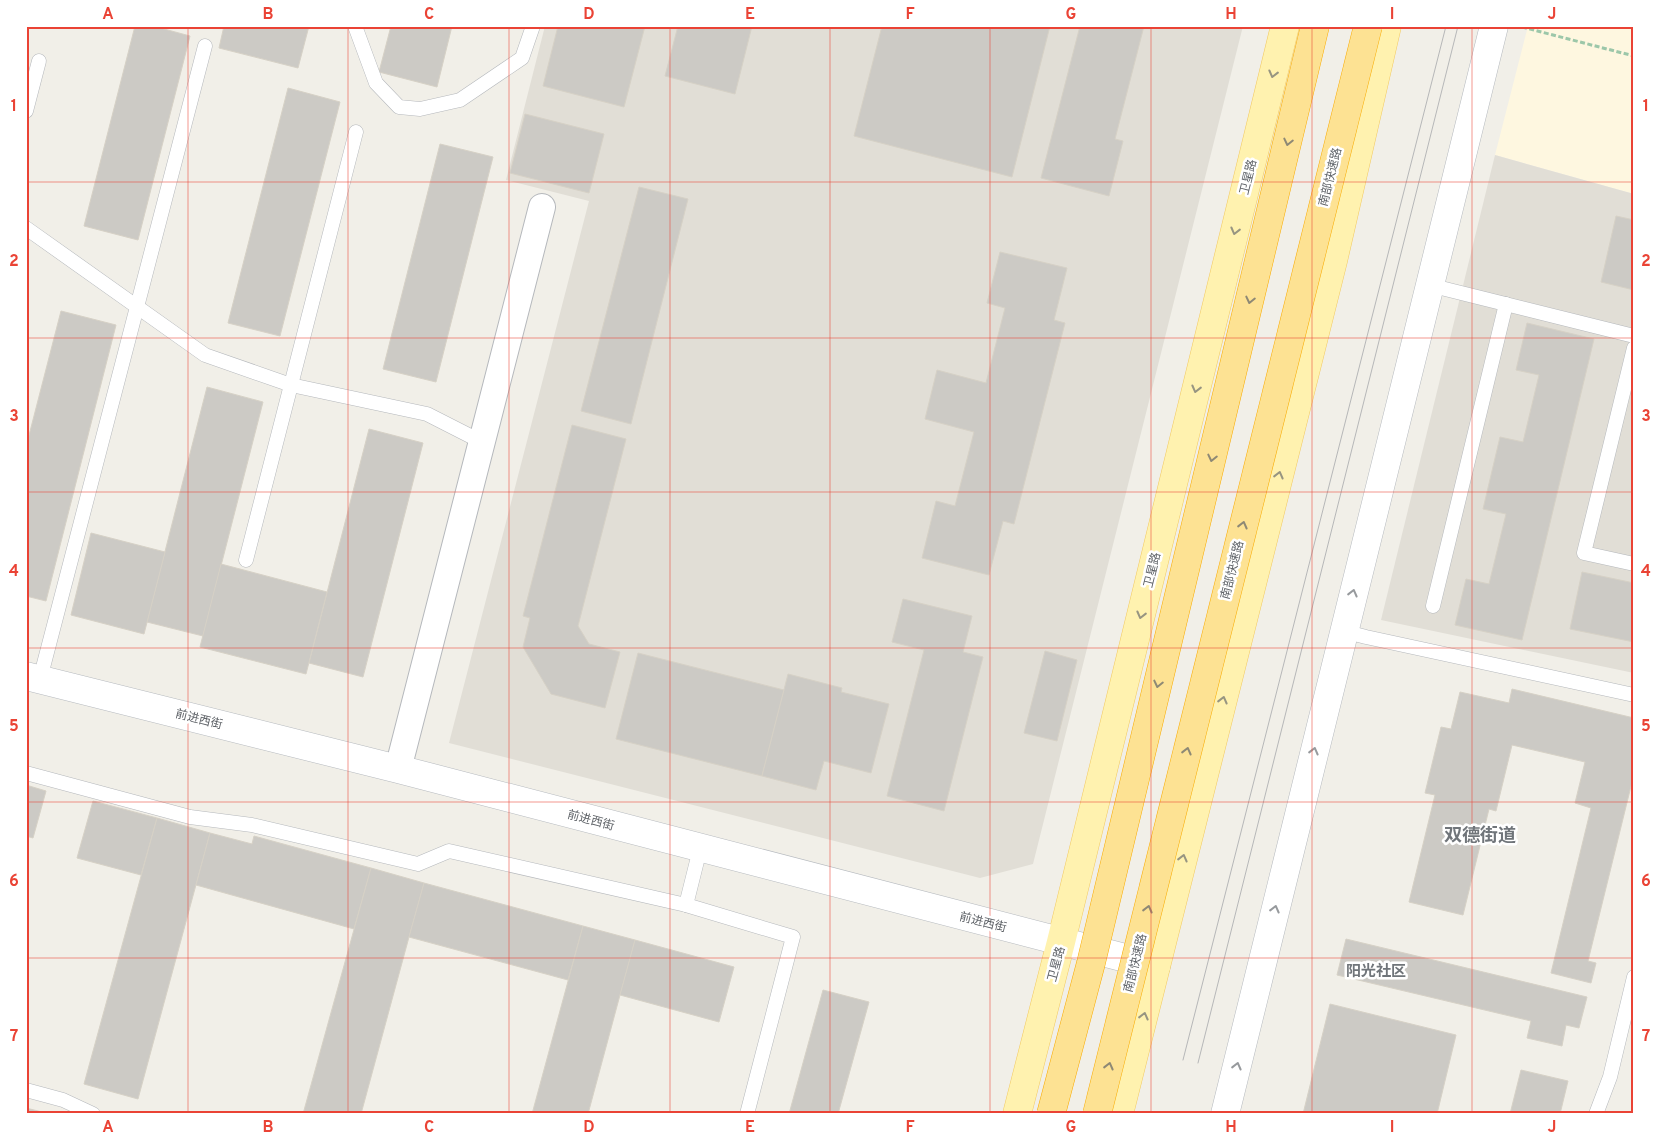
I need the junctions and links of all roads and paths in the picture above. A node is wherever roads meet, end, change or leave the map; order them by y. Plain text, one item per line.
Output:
1 (355, 26) edge
2 (533, 26) edge
3 (1285, 26) edge
4 (1315, 26) edge
5 (1368, 26) edge
6 (1387, 26) edge
7 (1396, 26) edge
8 (1494, 26) edge
9 (1518, 26) edge
10 (205, 46) dead end
11 (1634, 56) edge
12 (39, 61) dead end
13 (26, 110) edge
14 (356, 132) dead end
15 (542, 207) dead end
16 (26, 228) edge
17 (1333, 260) junction
18 (1429, 285) junction
19 (1506, 304) junction
20 (137, 307) junction
21 (1634, 336) edge
22 (1634, 348) edge
23 (291, 385) junction
24 (482, 442) junction
25 (246, 560) dead end
26 (1634, 564) edge
27 (1434, 606) dead end
28 (1343, 630) junction
29 (33, 677) edge
30 (1634, 695) edge
31 (398, 769) junction
32 (26, 773) edge
33 (700, 849) junction
34 (686, 905) junction
35 (1061, 942) junction
36 (1156, 966) junction
37 (1634, 976) edge
38 (26, 1090) edge
39 (93, 1114) edge
40 (747, 1114) edge
41 (1017, 1114) edge
42 (1051, 1114) edge
43 (1097, 1114) edge
44 (1119, 1114) edge
45 (1225, 1114) edge
46 (1596, 1114) edge

1 - 2 lane
3 -> 35 main road, 卫星路
4 -> 42 highway, bridge
43 -> 5 highway, 南部快速路, bridge
6 - 17 main road
7 - 17 main road
8 - 18 street
9 - 11 path
10 - 20 lane
12 - 13 lane
14 - 23 lane
15 - 24 street
16 - 20 lane
36 -> 17 main road
18 - 19 lane
28 -> 18 street
19 - 21 lane
19 - 27 lane
20 - 23 lane
20 - 29 lane
22 - 26 lane
23 - 24 lane
23 - 25 lane
24 - 31 street
28 - 30 lane
45 -> 28 street
29 - 31 street, 前进西街
31 - 33 street, 前进西街
32 - 34 lane
33 - 34 lane
33 - 35 street, 前进西街
34 - 40 lane
35 - 36 street, 前进西街
35 - 41 main road, 卫星路
44 -> 36 main road
37 - 46 lane
38 - 39 lane

